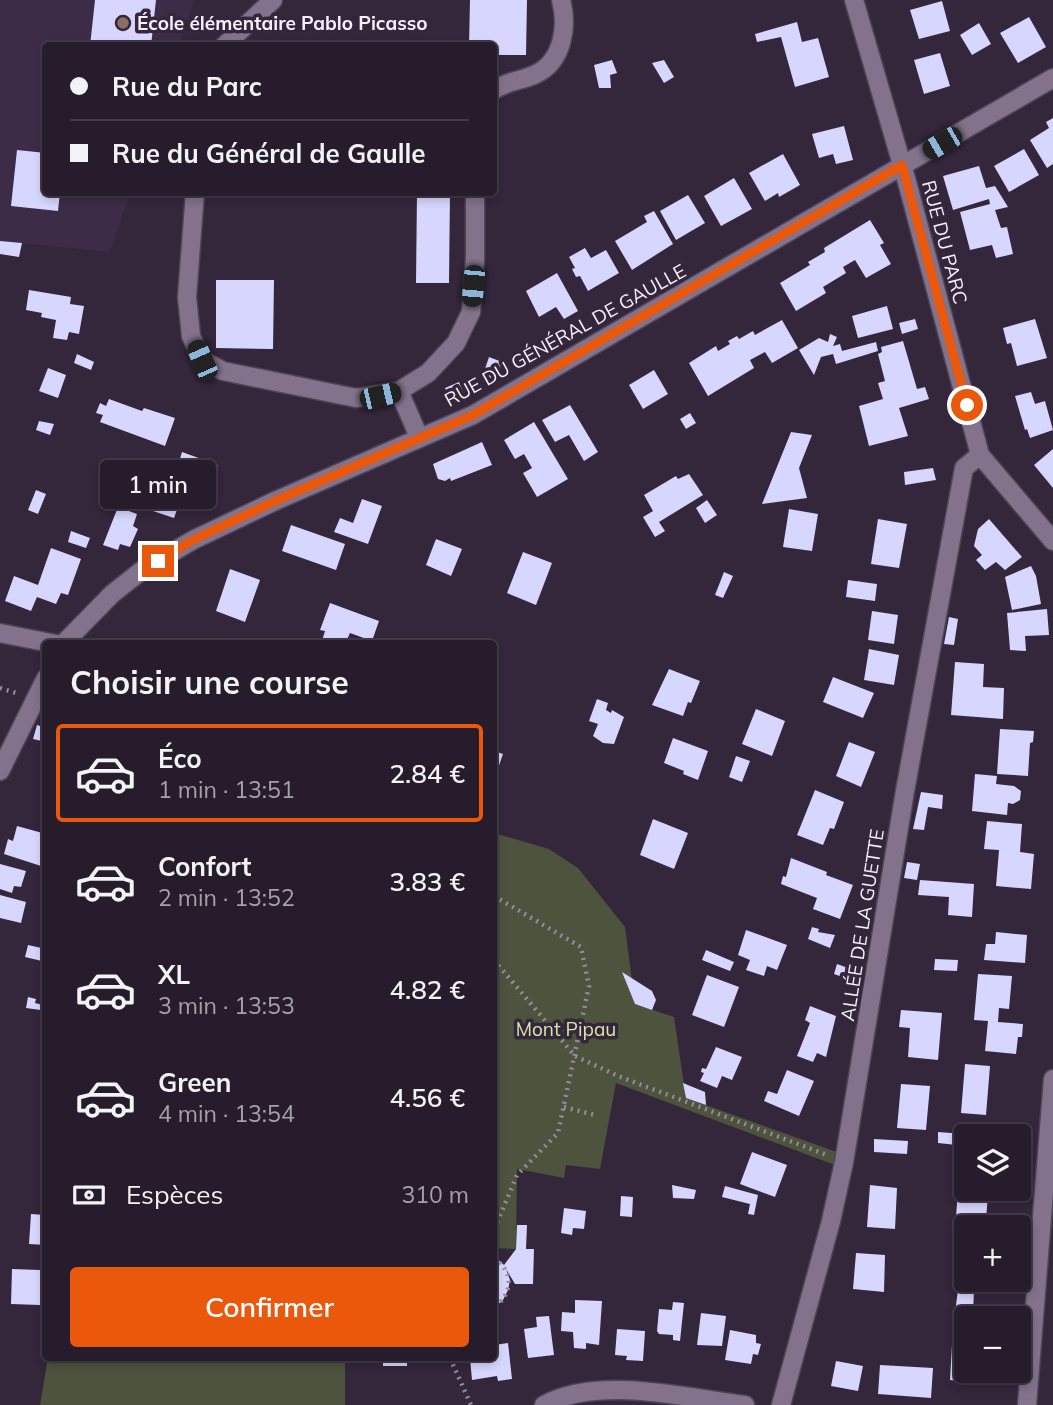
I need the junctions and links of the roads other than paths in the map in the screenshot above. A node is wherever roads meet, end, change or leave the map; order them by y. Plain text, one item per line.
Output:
1 (272, 0) edge
2 (561, 0) edge
3 (855, 0) edge
4 (228, 42) edge
5 (1053, 78) edge
6 (497, 88) edge
7 (902, 165) junction
8 (195, 196) edge
9 (475, 196) edge
10 (400, 391) junction
11 (419, 437) junction
12 (980, 455) junction
13 (1053, 541) edge
14 (0, 633) edge
15 (67, 640) edge
16 (42, 641) edge
17 (42, 686) edge
18 (0, 771) edge
19 (1053, 1079) edge
20 (544, 1405) edge
21 (745, 1405) edge
22 (781, 1405) edge
23 (1027, 1405) edge

1 - 4 street
2 - 6 street
3 - 7 street, RUE DU PARC
5 - 7 street, RUE DU GÉNÉRAL DE GAULLE
7 - 11 street, RUE DU GÉNÉRAL DE GAULLE
7 - 12 street, RUE DU PARC
8 - 10 street
9 - 10 street
10 - 11 street
11 - 15 street, RUE DU GÉNÉRAL DE GAULLE
12 - 13 street
12 - 22 street, ALLÉE DE LA GUETTE
14 - 16 street
17 - 18 street
19 - 23 street
20 - 21 street

